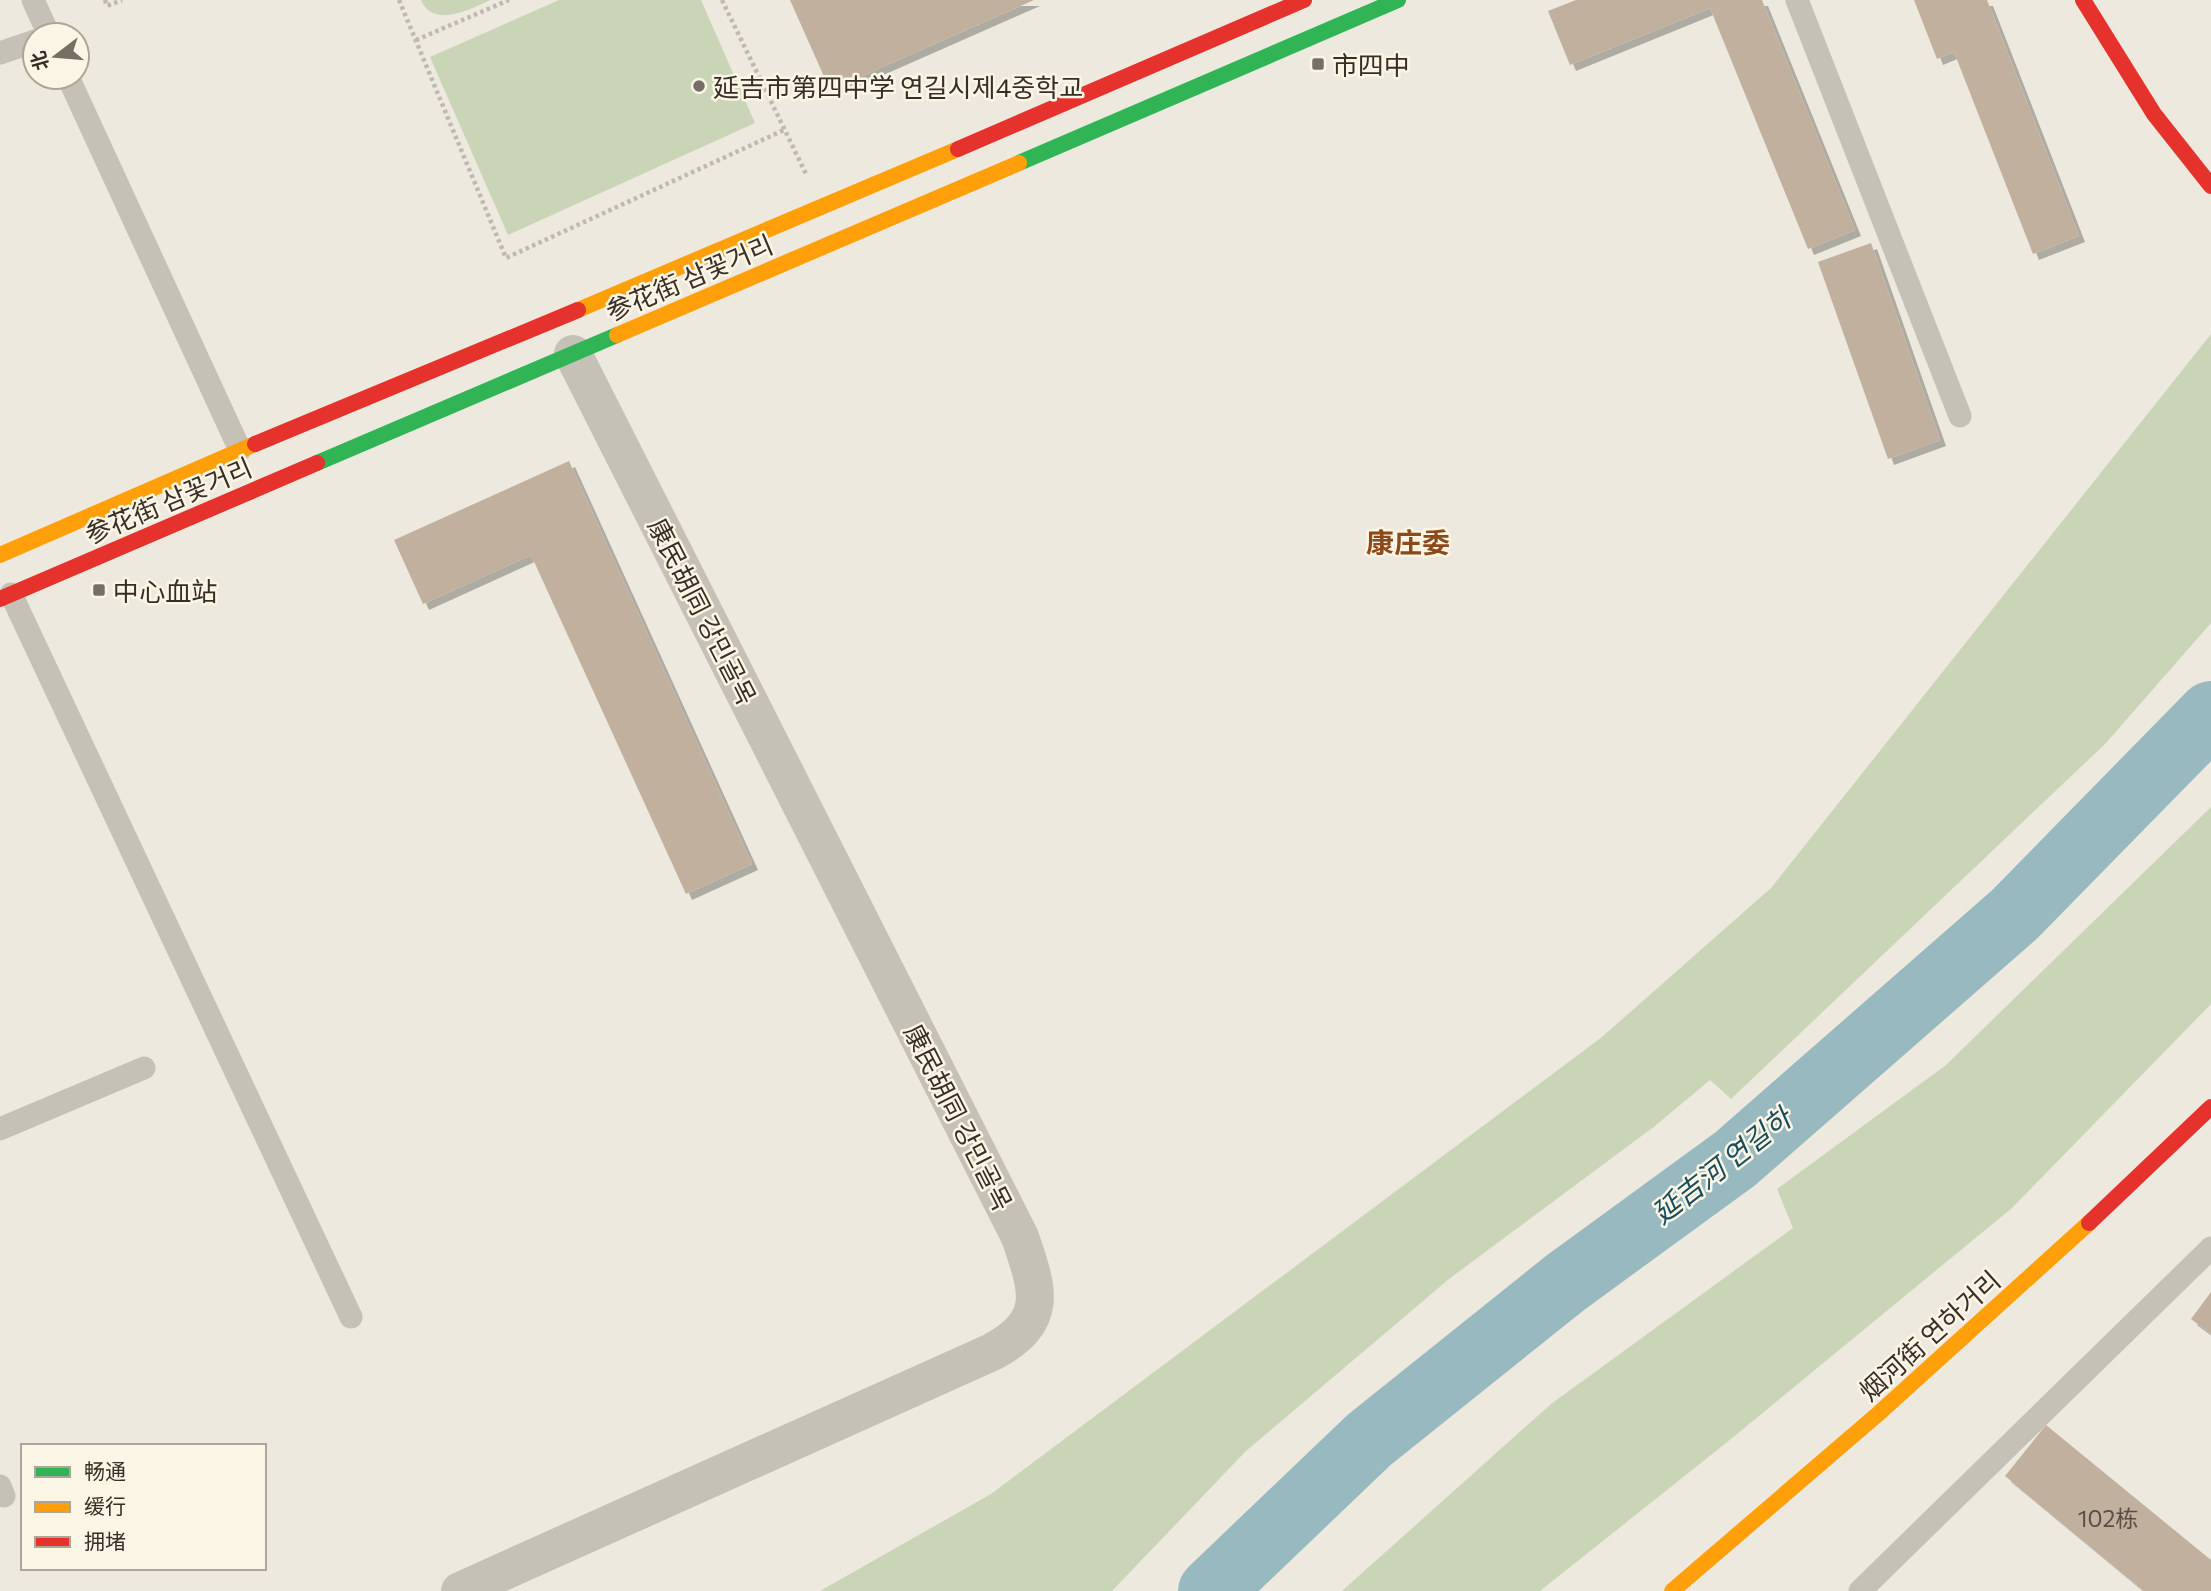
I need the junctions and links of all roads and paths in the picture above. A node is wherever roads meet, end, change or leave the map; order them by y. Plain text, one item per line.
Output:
1 (33, 0) edge
2 (105, 0) edge
3 (122, 0) edge
4 (399, 0) edge
5 (509, 0) edge
6 (722, 0) edge
7 (1304, 0) edge
8 (1398, 0) edge
9 (1797, 0) edge
10 (2083, 0) edge
11 (43, 21) edge
12 (416, 40) junction
13 (21, 46) edge
14 (0, 53) edge
15 (74, 91) edge
16 (784, 130) junction
17 (2211, 186) edge
18 (822, 208) junction
19 (573, 354) junction
20 (1960, 416) dead end
21 (240, 450) junction
22 (0, 555) edge
23 (6, 596) edge
24 (145, 1068) dead end
25 (2211, 1107) edge
26 (0, 1129) edge
27 (2211, 1248) edge
28 (351, 1317) dead end
29 (460, 1591) edge
30 (1672, 1591) edge
31 (1860, 1591) edge

1 - 11 lane
2 - 3 path
4 - 12 path
5 - 12 path
6 - 16 path
7 - 18 main road, 参花街 삼꽃거리
8 - 19 main road, 参花街 삼꽃거리
9 - 20 lane
10 - 17 main road
12 - 16 path
13 - 14 lane
15 - 21 lane
16 - 18 path
18 - 21 main road, 参花街 삼꽃거리
19 - 23 main road, 参花街 삼꽃거리
19 - 29 street, 康民胡同 강민골목
21 - 22 main road, 参花街 삼꽃거리
23 - 28 lane
24 - 26 lane
25 - 30 main road, 烟河街 연하거리
27 - 31 lane

